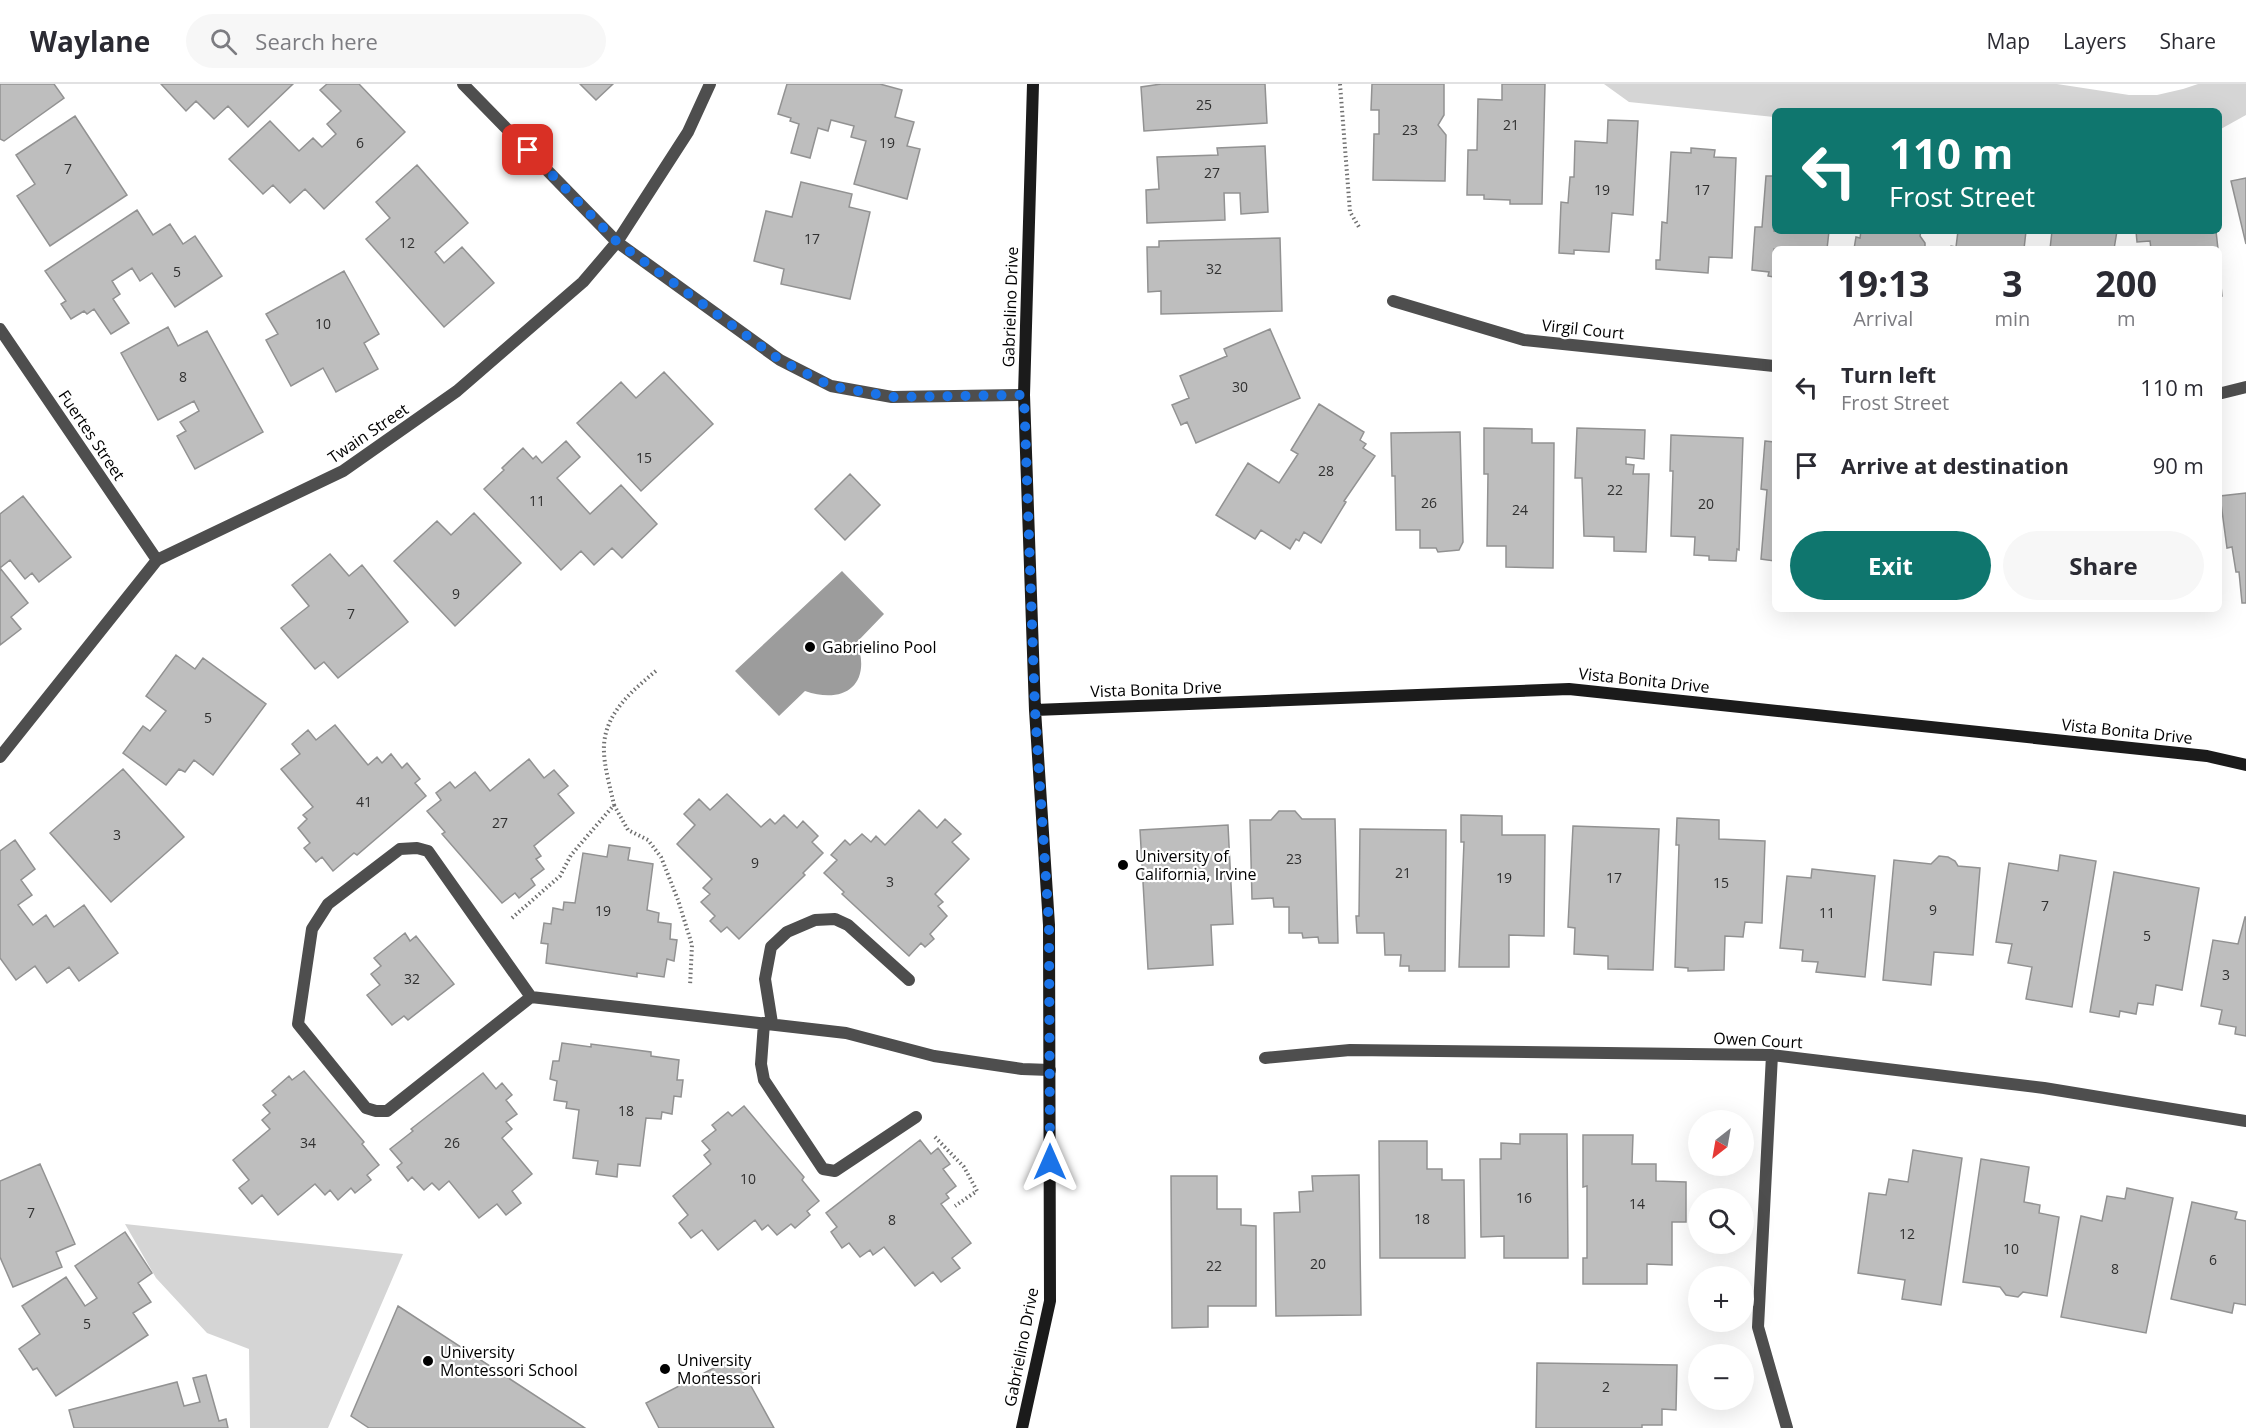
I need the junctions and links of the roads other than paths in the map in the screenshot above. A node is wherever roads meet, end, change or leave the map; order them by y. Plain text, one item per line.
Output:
1 (463, 84) edge
2 (710, 84) edge
3 (1033, 84) edge
4 (617, 242) junction
5 (1393, 301) dead end
6 (0, 329) edge
7 (1772, 366) edge
8 (2246, 387) edge
9 (2222, 392) edge
10 (1024, 395) junction
11 (157, 560) junction
12 (1035, 710) junction
13 (0, 757) edge
14 (2246, 765) edge
15 (909, 980) dead end
16 (531, 997) junction
17 (768, 1023) junction
18 (1772, 1055) junction
19 (1265, 1058) dead end
20 (1050, 1070) junction
21 (916, 1118) road end
22 (2246, 1121) edge
23 (1022, 1428) edge
24 (1787, 1428) edge

1 - 4 street
2 - 4 street, Twain Street
3 - 10 street, Gabrielino Drive
4 - 10 street
4 - 11 street, Twain Street
5 - 7 street, Virgil Court
6 - 11 street, Fuertes Street
8 - 9 street
10 - 12 street, Gabrielino Drive
11 - 13 street, Twain Street
12 - 14 street, Vista Bonita Drive
12 - 20 street, Gabrielino Drive
15 - 17 street
16 - 16 street
16 - 17 street
17 - 20 street
17 - 21 street
18 - 19 street, Owen Court
18 - 22 street, Owen Court
18 - 24 street
20 - 23 street, Gabrielino Drive

